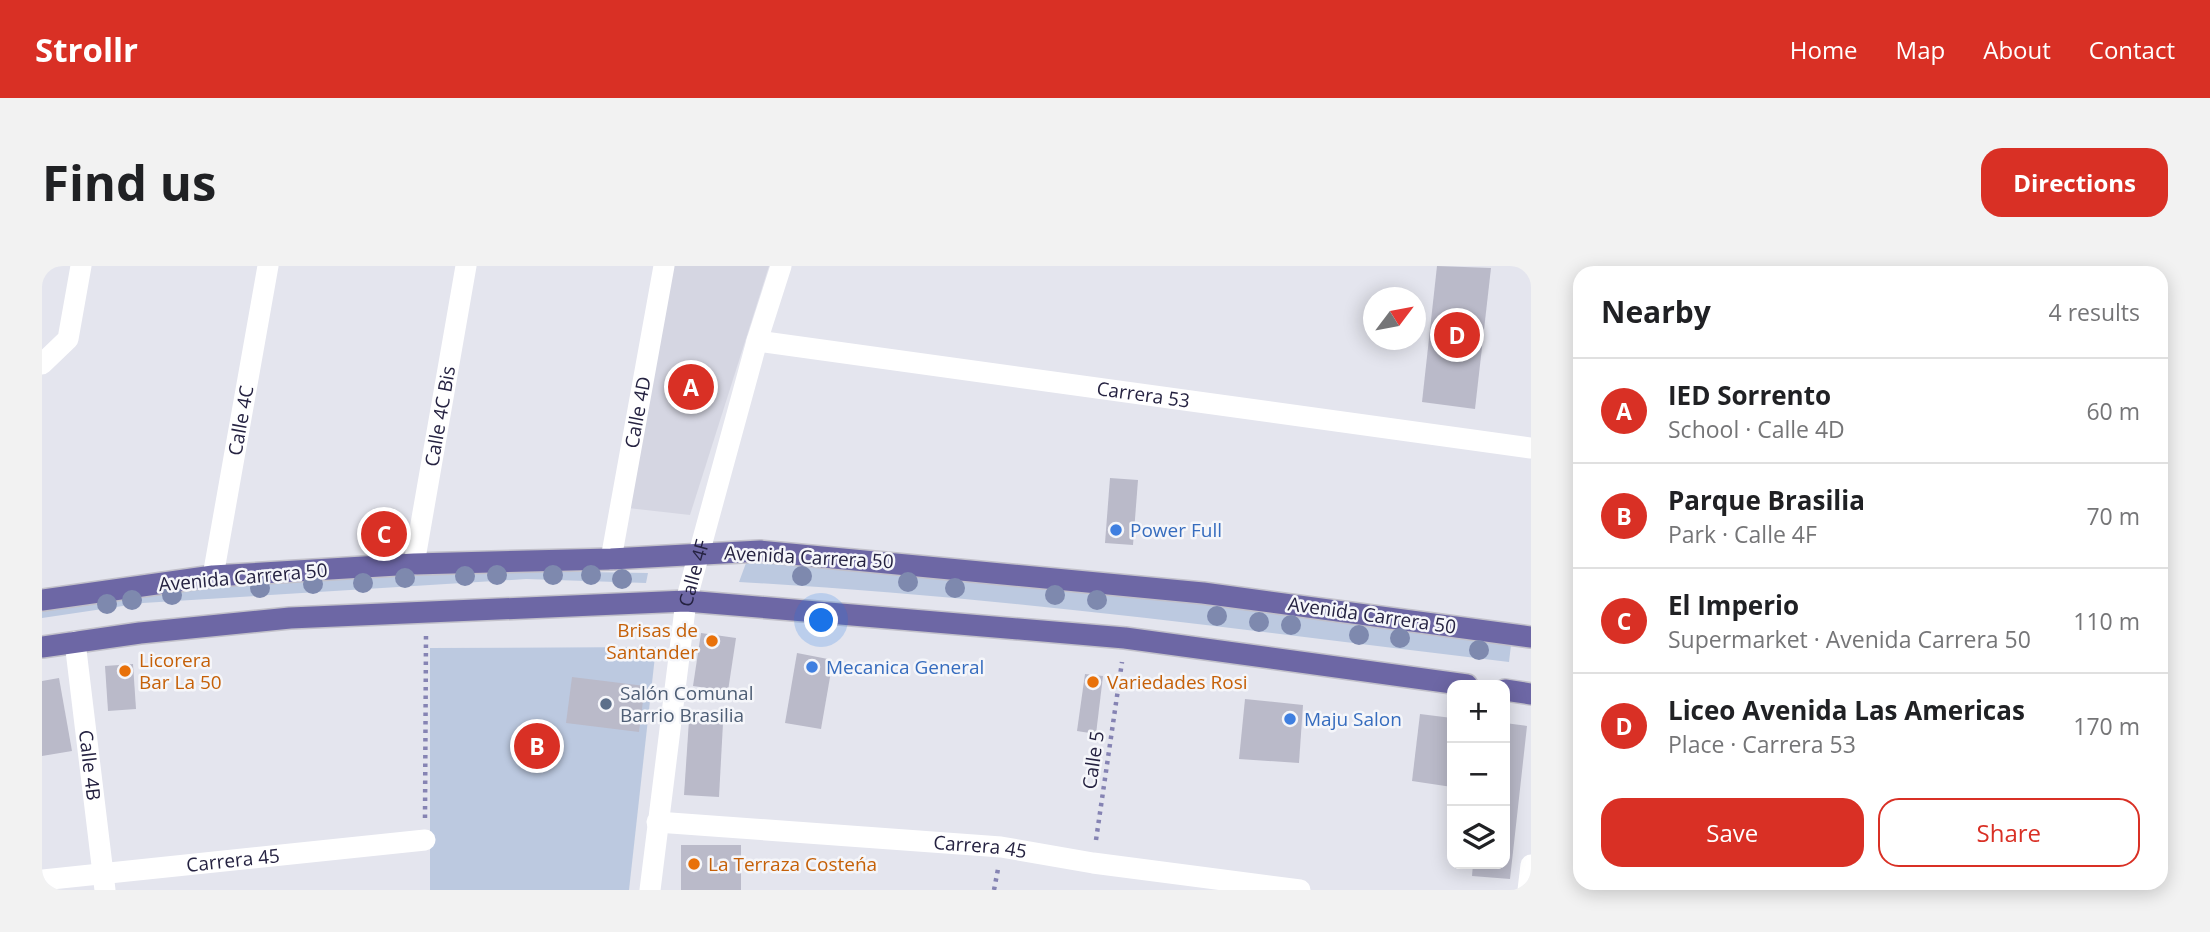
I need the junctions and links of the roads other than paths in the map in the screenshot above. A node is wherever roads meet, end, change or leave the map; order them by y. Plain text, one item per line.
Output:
1 (80, 266) edge
2 (268, 266) edge
3 (466, 266) edge
4 (664, 266) edge
5 (781, 266) edge
6 (757, 341) junction
7 (45, 362) edge
8 (1531, 448) edge
9 (700, 552) junction
10 (611, 559) junction
11 (414, 564) junction
12 (213, 576) junction
13 (42, 600) edge
14 (687, 601) junction
15 (1531, 637) edge
16 (75, 642) junction
17 (42, 647) edge
18 (1447, 682) edge
19 (1510, 692) edge
20 (1531, 694) edge
21 (657, 822) junction
22 (425, 840) road end
23 (1531, 865) edge
24 (42, 880) edge
25 (104, 881) edge
26 (650, 890) edge
27 (1300, 890) edge
28 (1528, 890) edge

1 - 7 street
2 - 12 street, Calle 4C
3 - 11 street, Calle 4C Bis
4 - 10 street, Calle 4D
5 - 6 street, Calle 4F
6 - 8 street, Carrera 53
6 - 9 street, Calle 4F
9 - 10 main road, Avenida Carrera 50
9 - 14 street, Calle 4F
9 - 15 main road, Avenida Carrera 50
10 - 11 main road, Avenida Carrera 50
11 - 12 main road, Avenida Carrera 50
12 - 13 main road, Avenida Carrera 50
14 - 16 main road
14 - 18 main road
14 - 21 street, Calle 4F
16 - 17 main road
16 - 25 street, Calle 4B
19 - 20 main road
21 - 26 street, Calle 4F
21 - 27 street, Carrera 45
22 - 25 street, Carrera 45
23 - 28 street
24 - 25 street, Carrera 45

